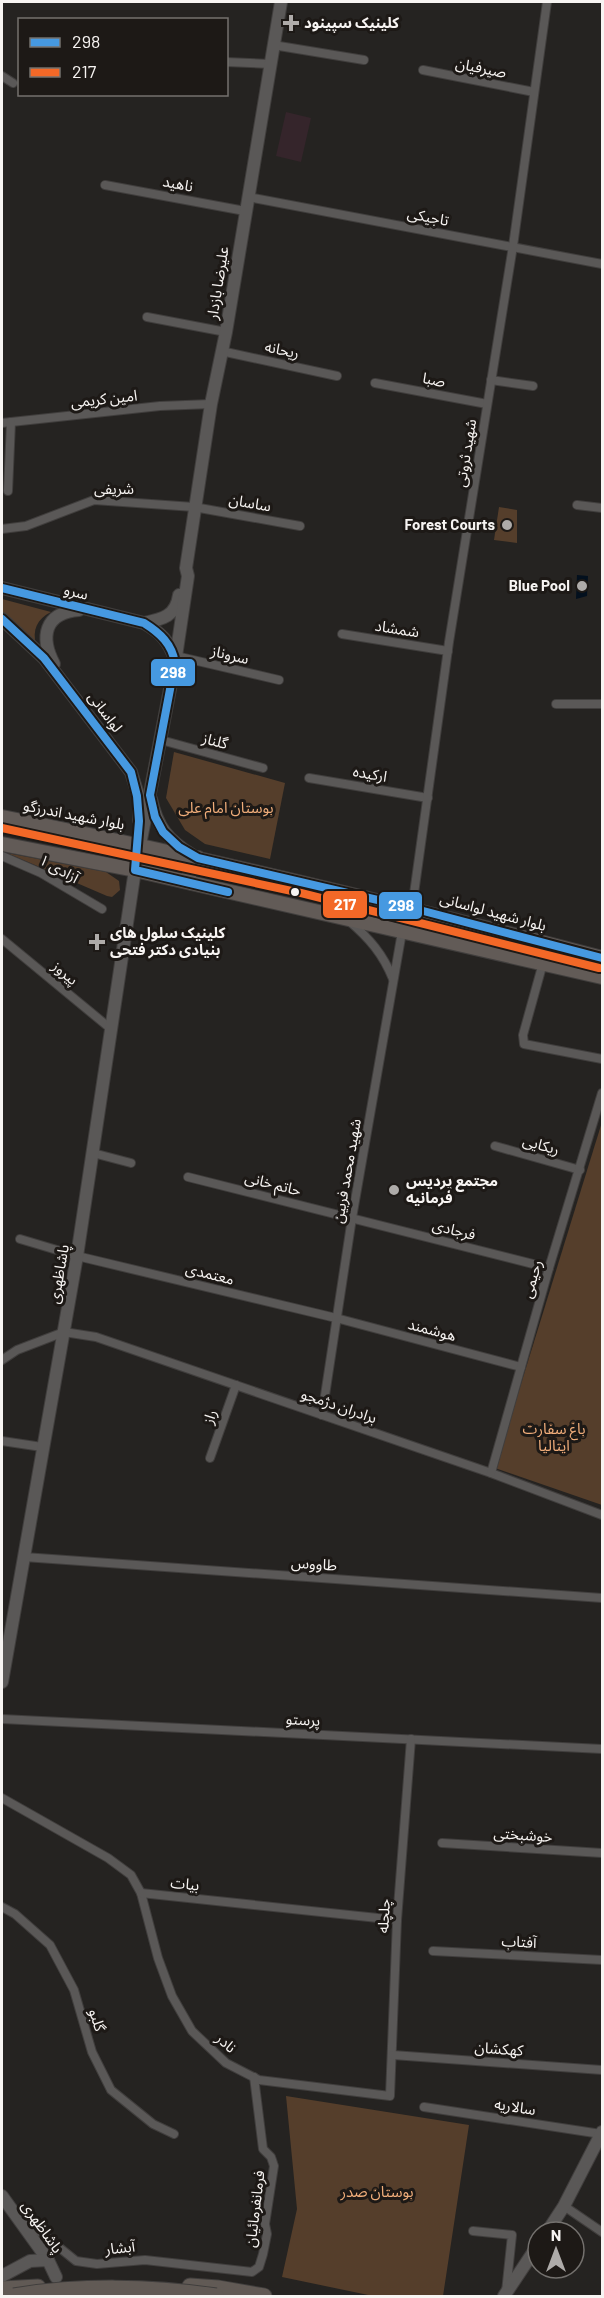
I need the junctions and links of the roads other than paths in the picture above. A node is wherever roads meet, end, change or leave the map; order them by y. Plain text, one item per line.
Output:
1 (281, 2) edge
2 (547, 2) edge
3 (273, 45) junction
4 (364, 60) dead end
5 (228, 62) edge
6 (270, 64) junction
7 (423, 70) dead end
8 (2, 76) edge
9 (13, 83) dead end
10 (534, 93) junction
11 (105, 184) dead end
12 (248, 197) junction
13 (245, 211) junction
14 (513, 246) junction
15 (603, 264) edge
16 (147, 317) dead end
17 (226, 332) junction
18 (221, 351) junction
19 (337, 376) dead end
20 (491, 380) junction
21 (375, 382) dead end
22 (533, 386) dead end
23 (210, 404) junction
24 (487, 404) junction
25 (11, 422) junction
26 (2, 423) edge
27 (8, 491) dead end
28 (577, 505) dead end
29 (194, 507) junction
30 (603, 508) edge
31 (300, 526) dead end
32 (2, 529) edge
33 (186, 568) junction
34 (2, 588) edge
35 (98, 612) junction
36 (2, 619) edge
37 (144, 623) junction
38 (342, 634) dead end
39 (448, 651) junction
40 (175, 660) junction
41 (279, 681) dead end
42 (556, 704) dead end
43 (603, 704) edge
44 (81, 706) junction
45 (160, 740) junction
46 (157, 761) junction
47 (263, 768) dead end
48 (131, 771) junction
49 (309, 778) dead end
50 (150, 795) junction
51 (428, 798) junction
52 (2, 818) edge
53 (2, 844) edge
54 (140, 845) junction
55 (2, 856) edge
56 (198, 858) junction
57 (135, 870) junction
58 (192, 883) junction
59 (412, 908) junction
60 (102, 909) dead end
61 (349, 920) junction
62 (402, 932) junction
63 (2, 939) edge
64 (603, 958) edge
65 (543, 963) junction
66 (603, 977) edge
67 (393, 979) junction
68 (111, 1029) junction
69 (603, 1059) edge
70 (603, 1094) edge
71 (495, 1146) dead end
72 (93, 1153) junction
73 (131, 1163) dead end
74 (580, 1170) junction
75 (188, 1177) dead end
76 (352, 1218) junction
77 (20, 1239) dead end
78 (77, 1256) junction
79 (549, 1268) junction
80 (336, 1318) junction
81 (64, 1332) junction
82 (2, 1360) edge
83 (521, 1367) junction
84 (236, 1385) junction
85 (322, 1415) junction
86 (2, 1441) edge
87 (42, 1447) junction
88 (210, 1458) dead end
89 (491, 1473) junction
90 (603, 1515) edge
91 (24, 1557) junction
92 (603, 1598) edge
93 (2, 1682) edge
94 (2, 1719) edge
95 (411, 1739) junction
96 (603, 1749) edge
97 (2, 1798) edge
98 (442, 1843) dead end
99 (603, 1853) edge
100 (141, 1893) junction
101 (2, 1906) edge
102 (397, 1920) junction
103 (433, 1951) dead end
104 (603, 1960) edge
105 (393, 2055) junction
106 (603, 2070) edge
107 (254, 2077) junction
108 (390, 2096) joint
109 (424, 2107) dead end
110 (602, 2133) edge
111 (174, 2134) dead end
112 (2, 2196) edge
113 (564, 2206) junction
114 (10, 2207) junction
115 (555, 2220) edge
116 (472, 2231) dead end
117 (603, 2232) edge
118 (48, 2260) junction
119 (526, 2264) edge
120 (252, 2272) joint
121 (2, 2276) edge
122 (50, 2282) junction
123 (2, 2289) edge
124 (14, 2296) edge
125 (216, 2296) edge
126 (264, 2296) edge
127 (505, 2296) edge

1 - 3 main road, علیرضا بازدار
2 - 10 street, شهید ثروتی
3 - 4 street
3 - 6 main road, علیرضا بازدار
5 - 6 street
6 - 12 main road, علیرضا بازدار
7 - 10 street, صیرفیان
8 - 9 street
10 - 14 street, شهید ثروتی
11 - 13 street, ناهید
12 - 13 main road, علیرضا بازدار
12 - 14 street, تاجیکی
13 - 17 main road, علیرضا بازدار
14 - 15 street, تاجیکی
14 - 20 street, شهید ثروتی
16 - 17 street
17 - 18 main road, علیرضا بازدار
18 - 19 street, ریحانه
18 - 23 main road, علیرضا بازدار
20 - 22 street
20 - 24 street, شهید ثروتی
21 - 24 street, صبا
23 - 25 street, امین کریمی
23 - 29 main road, علیرضا بازدار
24 - 39 street, شهید ثروتی
25 - 26 street, امین کریمی
25 - 27 street
28 - 30 street
29 - 31 street, ساسان
29 - 32 street, شریفی
29 - 33 main road, علیرضا بازدار
33 - 37 main road, علیرضا بازدار
33 - 40 main road, علیرضا بازدار
34 - 35 main road, سرو
35 - 37 main road, سرو
35 - 44 main road
36 - 44 main road, لواسانی
37 - 40 main road
38 - 39 street, شمشاد
39 - 51 street, شهید ثروتی
40 - 41 street, سروناز
40 - 45 main road, علیرضا بازدار
42 - 43 street
44 - 48 main road, لواسانی
45 - 46 main road, علیرضا بازدار
45 - 47 street, گلناز
46 - 48 main road
46 - 50 main road, علیرضا بازدار
48 - 54 main road, لواسانی
49 - 51 street, ارکیده
50 - 54 main road, علیرضا بازدار
50 - 56 main road
51 - 59 street, شهید ثروتی
52 - 54 main road, بلوار شهید اندرزگو
53 - 57 main road
54 - 56 main road, بلوار شهید اندرزگو
54 - 57 main road
55 - 60 street, آزادی ۱
56 - 58 main road
56 - 59 main road, بلوار شهید لواسانی
57 - 58 main road
57 - 68 main road, پاشاظهری
58 - 61 main road
59 - 64 main road, بلوار شهید لواسانی
61 - 62 main road
61 - 67 street
62 - 65 main road
62 - 67 street, شهید محمد فربین
63 - 68 street, پیروز
65 - 66 main road
65 - 69 street
67 - 76 street, شهید محمد فربین
68 - 72 main road, پاشاظهری
70 - 74 street, رحیمی
71 - 74 street, ریکایی
72 - 73 street
72 - 78 main road, پاشاظهری
74 - 79 street, رحیمی
75 - 76 street, حاتم خانی
76 - 79 street, فرجادی
76 - 80 street, شهید محمد فربین
77 - 78 street, معتمدی
78 - 80 street, معتمدی
78 - 81 main road, پاشاظهری
79 - 83 street, رحیمی
80 - 83 street, هوشمند
80 - 85 street, شهید محمد فربین
81 - 82 street
81 - 84 street, برادران دژمجو
81 - 87 main road, پاشاظهری
83 - 89 street, رحیمی
84 - 85 street, برادران دژمجو
84 - 88 street, راز
85 - 89 street, برادران دژمجو
86 - 87 street
87 - 91 main road, پاشاظهری
89 - 90 street, برادران دژمجو
91 - 92 street, طاووس
91 - 93 main road, پاشاظهری
94 - 95 street, پرستو
95 - 96 street, پرستو
95 - 102 street, چلچله
97 - 100 street
98 - 99 street, خوشبختی
100 - 102 street, بیات
100 - 107 street, نادر
101 - 111 street, گلبو
102 - 105 street, چلچله
103 - 104 street, آفتاب
105 - 106 street, کهکشان
105 - 108 street, چلچله
107 - 108 street, نادر
107 - 120 street, فرمانفرمائیان
109 - 110 street, سالاریه
110 - 113 main road
112 - 114 main road, پاشاظهری
113 - 115 main road
113 - 117 street
114 - 118 main road, پاشاظهری
114 - 120 street, آبشار
116 - 127 street
118 - 121 main road
118 - 122 main road, پاشاظهری
119 - 127 main road
122 - 123 highway
122 - 126 highway
124 - 125 highway, bridge

